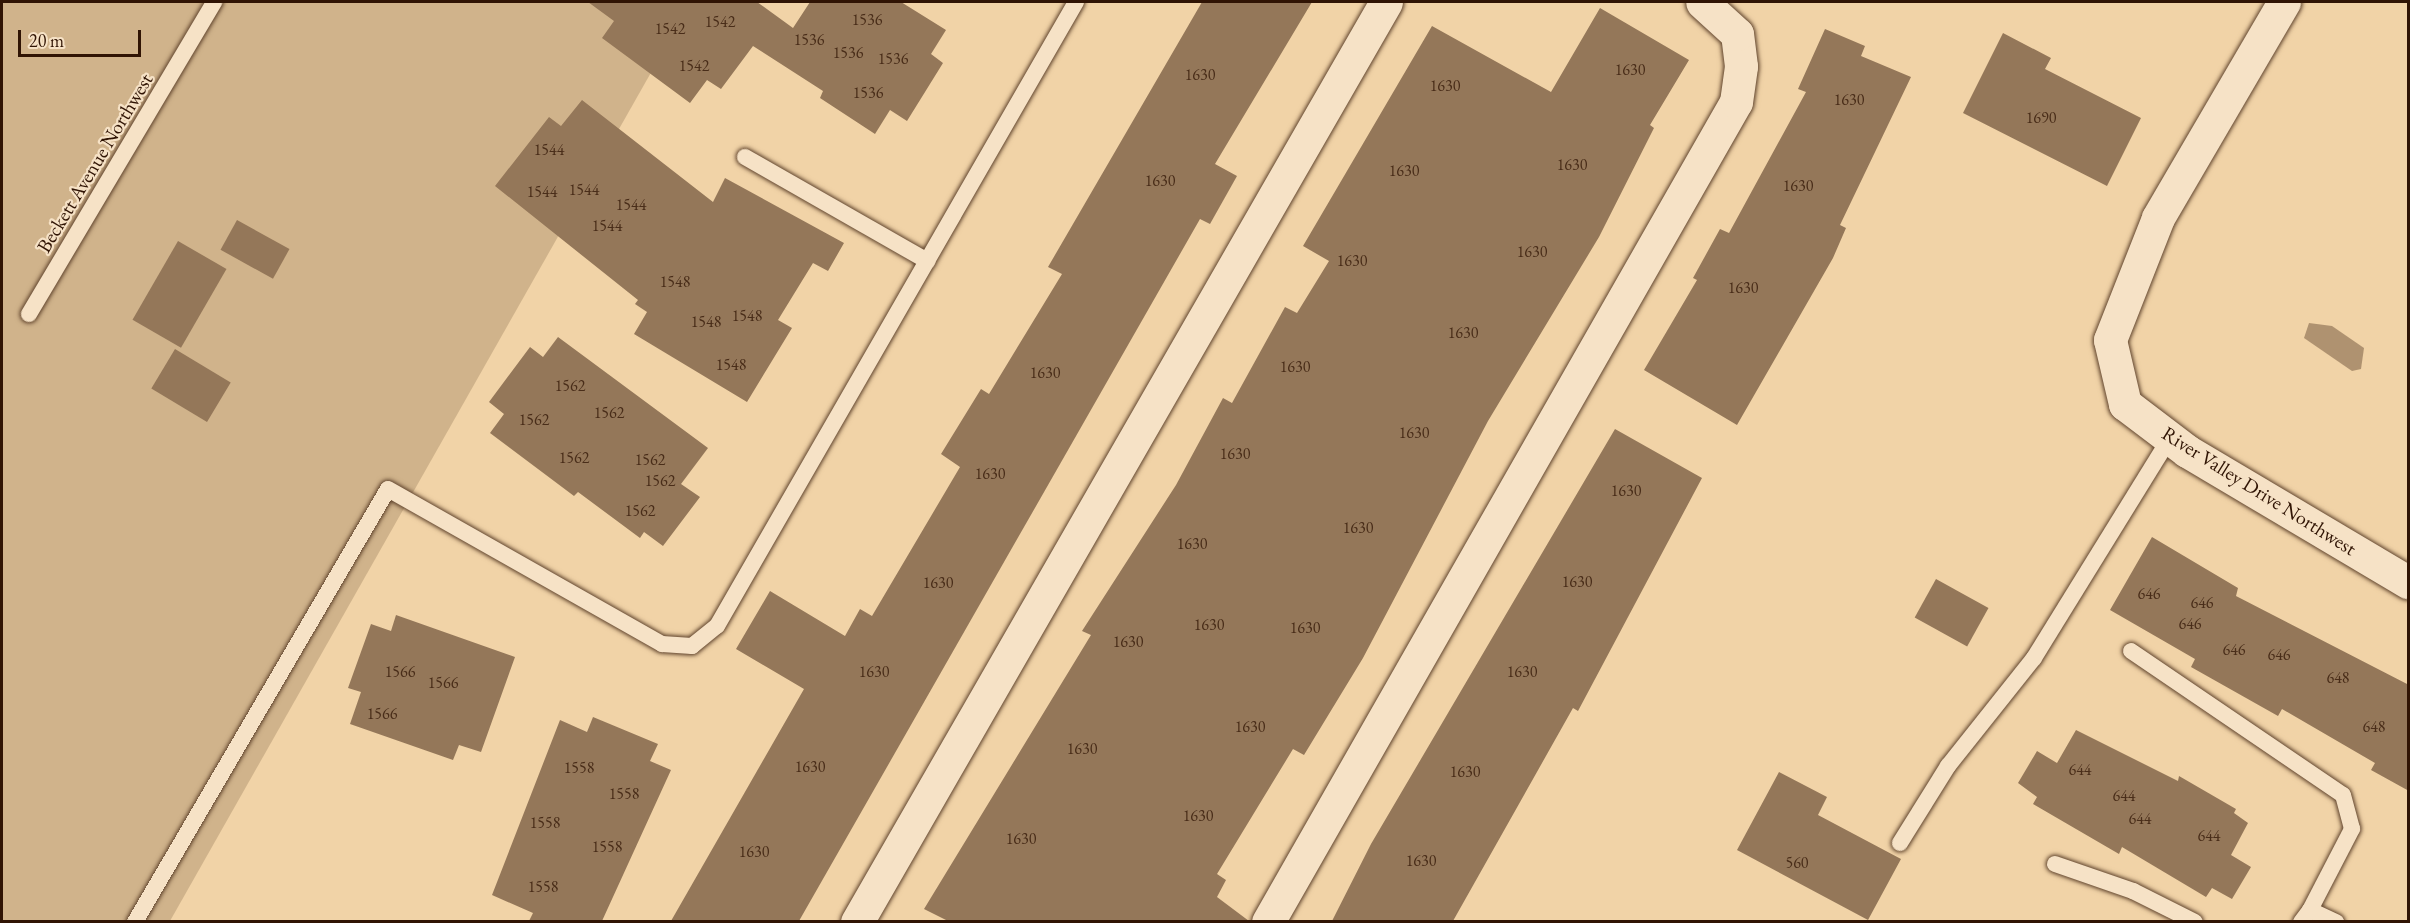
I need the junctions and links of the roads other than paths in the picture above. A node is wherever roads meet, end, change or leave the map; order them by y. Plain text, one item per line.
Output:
1 (214, 2) edge
2 (1076, 2) edge
3 (1386, 2) edge
4 (1702, 2) edge
5 (2284, 2) edge
6 (745, 157) dead end
7 (927, 261) junction
8 (29, 314) dead end
9 (2170, 438) junction
10 (2409, 582) edge
11 (2131, 651) dead end
12 (1900, 843) dead end
13 (2055, 864) dead end
14 (2306, 916) edge
15 (135, 921) edge
16 (857, 921) edge
17 (1268, 921) edge
18 (2195, 921) edge
19 (2336, 921) edge

1 - 8 lane, Beckett Avenue Northwest
2 - 7 lane
3 - 16 street
4 - 17 street
5 - 9 street, River Valley Drive Northwest
6 - 7 lane
7 - 15 lane
9 - 10 street, River Valley Drive Northwest
9 - 12 lane
11 - 14 lane
13 - 18 lane
14 - 19 lane

